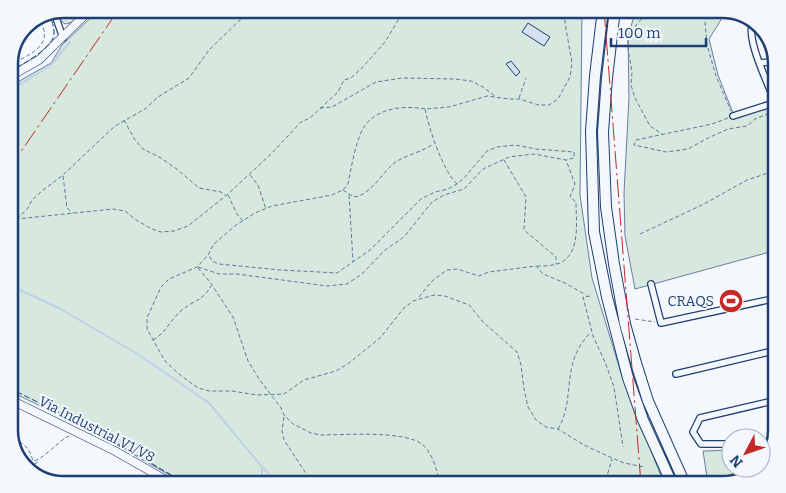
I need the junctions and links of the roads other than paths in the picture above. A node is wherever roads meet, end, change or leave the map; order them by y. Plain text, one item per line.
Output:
1 (56, 18) edge
2 (82, 18) edge
3 (602, 18) edge
4 (614, 18) edge
5 (751, 28) edge
6 (63, 38) junction
7 (768, 62) edge
8 (760, 63) junction
9 (18, 72) edge
10 (768, 82) edge
11 (768, 105) edge
12 (733, 116) road end
13 (651, 284) dead end
14 (768, 300) edge
15 (768, 352) edge
16 (676, 374) dead end
17 (768, 402) edge
18 (18, 403) edge
19 (721, 444) edge
20 (159, 476) edge
21 (668, 476) edge
22 (681, 476) edge

1 - 6 street
2 - 6 main road
3 - 21 highway
4 - 22 highway
5 - 8 street
6 - 9 main road
7 - 8 street
8 - 10 street
11 - 12 street
13 - 14 street
15 - 16 street
17 - 19 street
18 - 20 main road, Via Industrial V1/V8

